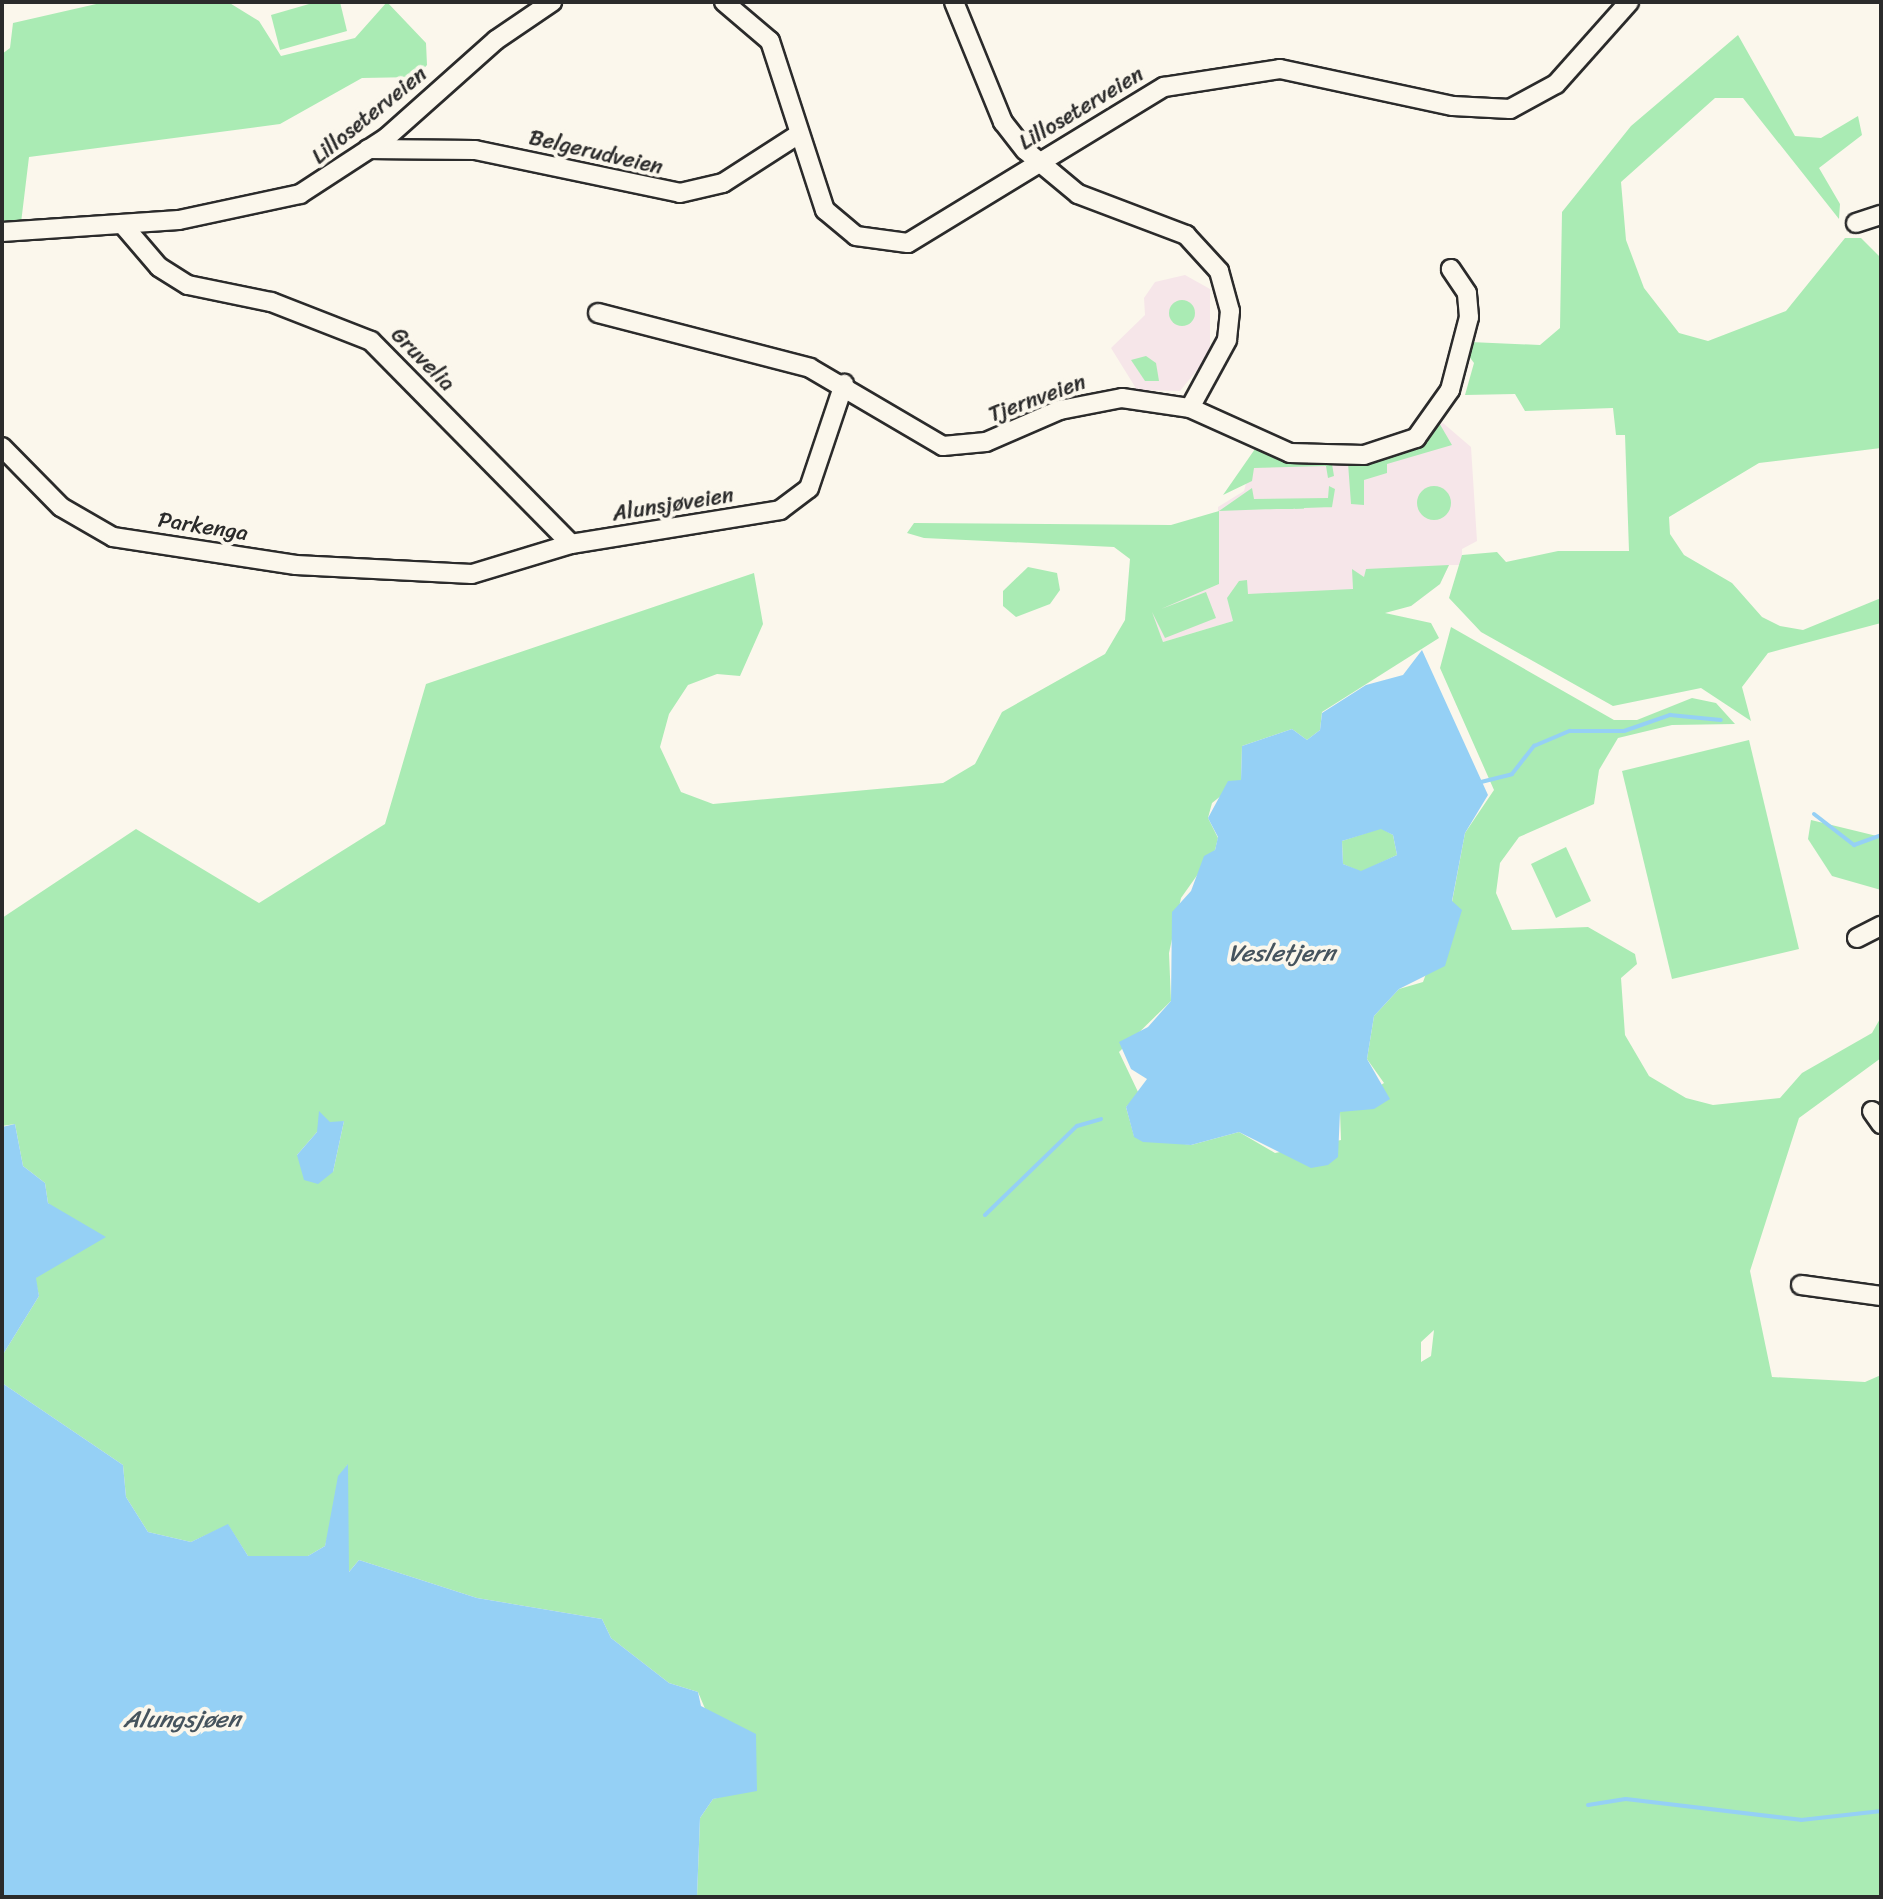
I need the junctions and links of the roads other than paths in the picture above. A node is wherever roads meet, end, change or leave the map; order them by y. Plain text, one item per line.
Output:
1 (552, 2) edge
2 (724, 2) edge
3 (954, 2) edge
4 (1629, 2) edge
5 (799, 134) junction
6 (368, 149) junction
7 (1038, 162) junction
8 (1881, 215) edge
9 (1856, 223) dead end
10 (123, 225) junction
11 (2, 232) edge
12 (1451, 269) dead end
13 (598, 313) dead end
14 (844, 384) junction
15 (1190, 408) junction
16 (2, 447) edge
17 (571, 544) junction
18 (431, 576) joint
19 (1881, 926) edge
20 (1857, 938) dead end
21 (1801, 1285) dead end
22 (1881, 1296) edge

1 - 6 street, Lilloseterveien
2 - 5 street, Lilloseterveien
3 - 7 street
4 - 7 street, Lilloseterveien
5 - 6 street, Belgerudveien
5 - 7 street, Lilloseterveien
6 - 10 street, Lilloseterveien
7 - 15 street
8 - 9 street
10 - 11 street, Lilloseterveien
10 - 17 street, Gruvelia
12 - 15 street, Tjernveien
13 - 14 street, Tjernveien
14 - 15 street, Tjernveien
14 - 17 street, Alunsjøveien
16 - 18 street, Parkenga
17 - 18 street, Alunsjøveien
19 - 20 street
21 - 22 street

